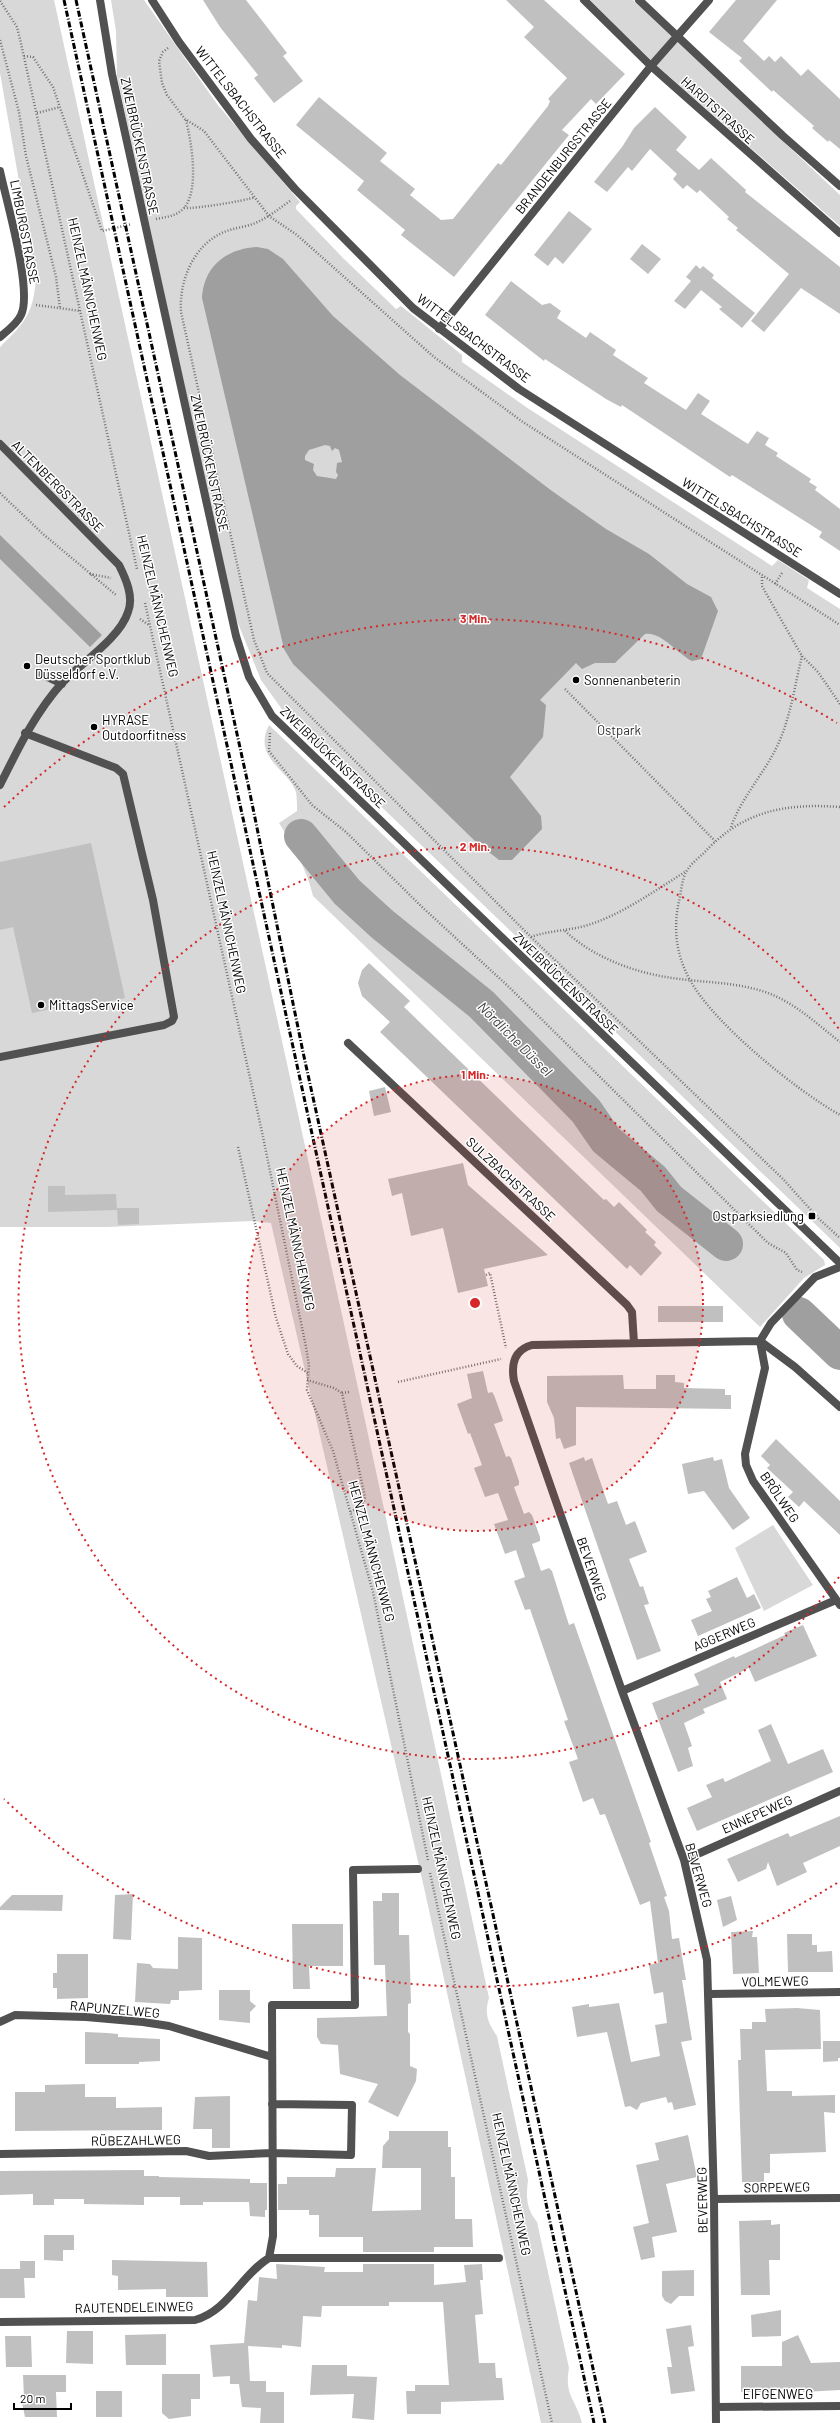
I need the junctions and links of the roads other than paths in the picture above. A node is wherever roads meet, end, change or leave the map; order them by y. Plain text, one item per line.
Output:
1 (100, 0) edge
2 (152, 0) edge
3 (584, 0) edge
4 (639, 0) edge
5 (708, 0) edge
6 (679, 37) junction
7 (651, 66) junction
8 (0, 171) edge
9 (840, 186) edge
10 (840, 233) edge
11 (439, 329) junction
12 (0, 337) edge
13 (0, 444) edge
14 (840, 594) edge
15 (41, 674) dead end
16 (62, 684) junction
17 (25, 733) junction
18 (0, 785) edge
19 (348, 1043) dead end
20 (0, 1057) edge
21 (840, 1263) edge
22 (840, 1267) edge
23 (760, 1341) junction
24 (634, 1343) junction
25 (840, 1407) edge
26 (838, 1603) edge
27 (622, 1691) junction
28 (840, 1791) edge
29 (684, 1860) junction
30 (418, 1868) dead end
31 (840, 1992) edge
32 (710, 1994) junction
33 (0, 2022) edge
34 (272, 2057) junction
35 (272, 2104) junction
36 (272, 2153) junction
37 (0, 2154) edge
38 (840, 2198) edge
39 (714, 2199) junction
40 (269, 2258) junction
41 (499, 2258) dead end
42 (0, 2322) edge
43 (840, 2406) edge
44 (716, 2407) junction
45 (716, 2423) edge

1 - 21 street, ZWEIBRÜCKENSTRASSE
2 - 11 street, WITTELSBACHSTRASSE
3 - 7 street, HARDTSTRASSE
4 - 6 street, HARDTSTRASSE
5 - 6 street, BRANDENBURGSTRASSE
6 - 7 street, BRANDENBURGSTRASSE
6 - 9 street, HARDTSTRASSE
7 - 10 street, HARDTSTRASSE
7 - 11 street, BRANDENBURGSTRASSE
8 - 12 street, LIMBURGSTRASSE
11 - 14 street, WITTELSBACHSTRASSE
13 - 16 street, ALTENBERGSTRASSE
15 - 16 street
16 - 17 street
17 - 18 street
17 - 20 street
19 - 24 street, SULZBACHSTRASSE
22 - 23 street
23 - 24 street
23 - 25 street
23 - 26 street, BRÖLWEG
24 - 27 street, BEVERWEG
26 - 27 street, AGGERWEG
27 - 29 street, BEVERWEG
28 - 29 street, ENNEPEWEG
29 - 32 street, BEVERWEG
30 - 34 street, HEINZELMÄNNCHENWEG
31 - 32 street, VOLMEWEG
32 - 39 street, BEVERWEG
33 - 34 street, RAPUNZELWEG
34 - 35 street, HEINZELMÄNNCHENWEG
35 - 36 street, HEINZELMÄNNCHENWEG
35 - 36 street, RÜBEZAHLWEG
36 - 37 street, RÜBEZAHLWEG
36 - 40 street
38 - 39 street, SORPEWEG
39 - 44 street, BEVERWEG
40 - 41 street
40 - 42 street, RAUTENDELEINWEG
43 - 44 street, EIFGENWEG
44 - 45 street, BEVERWEG

